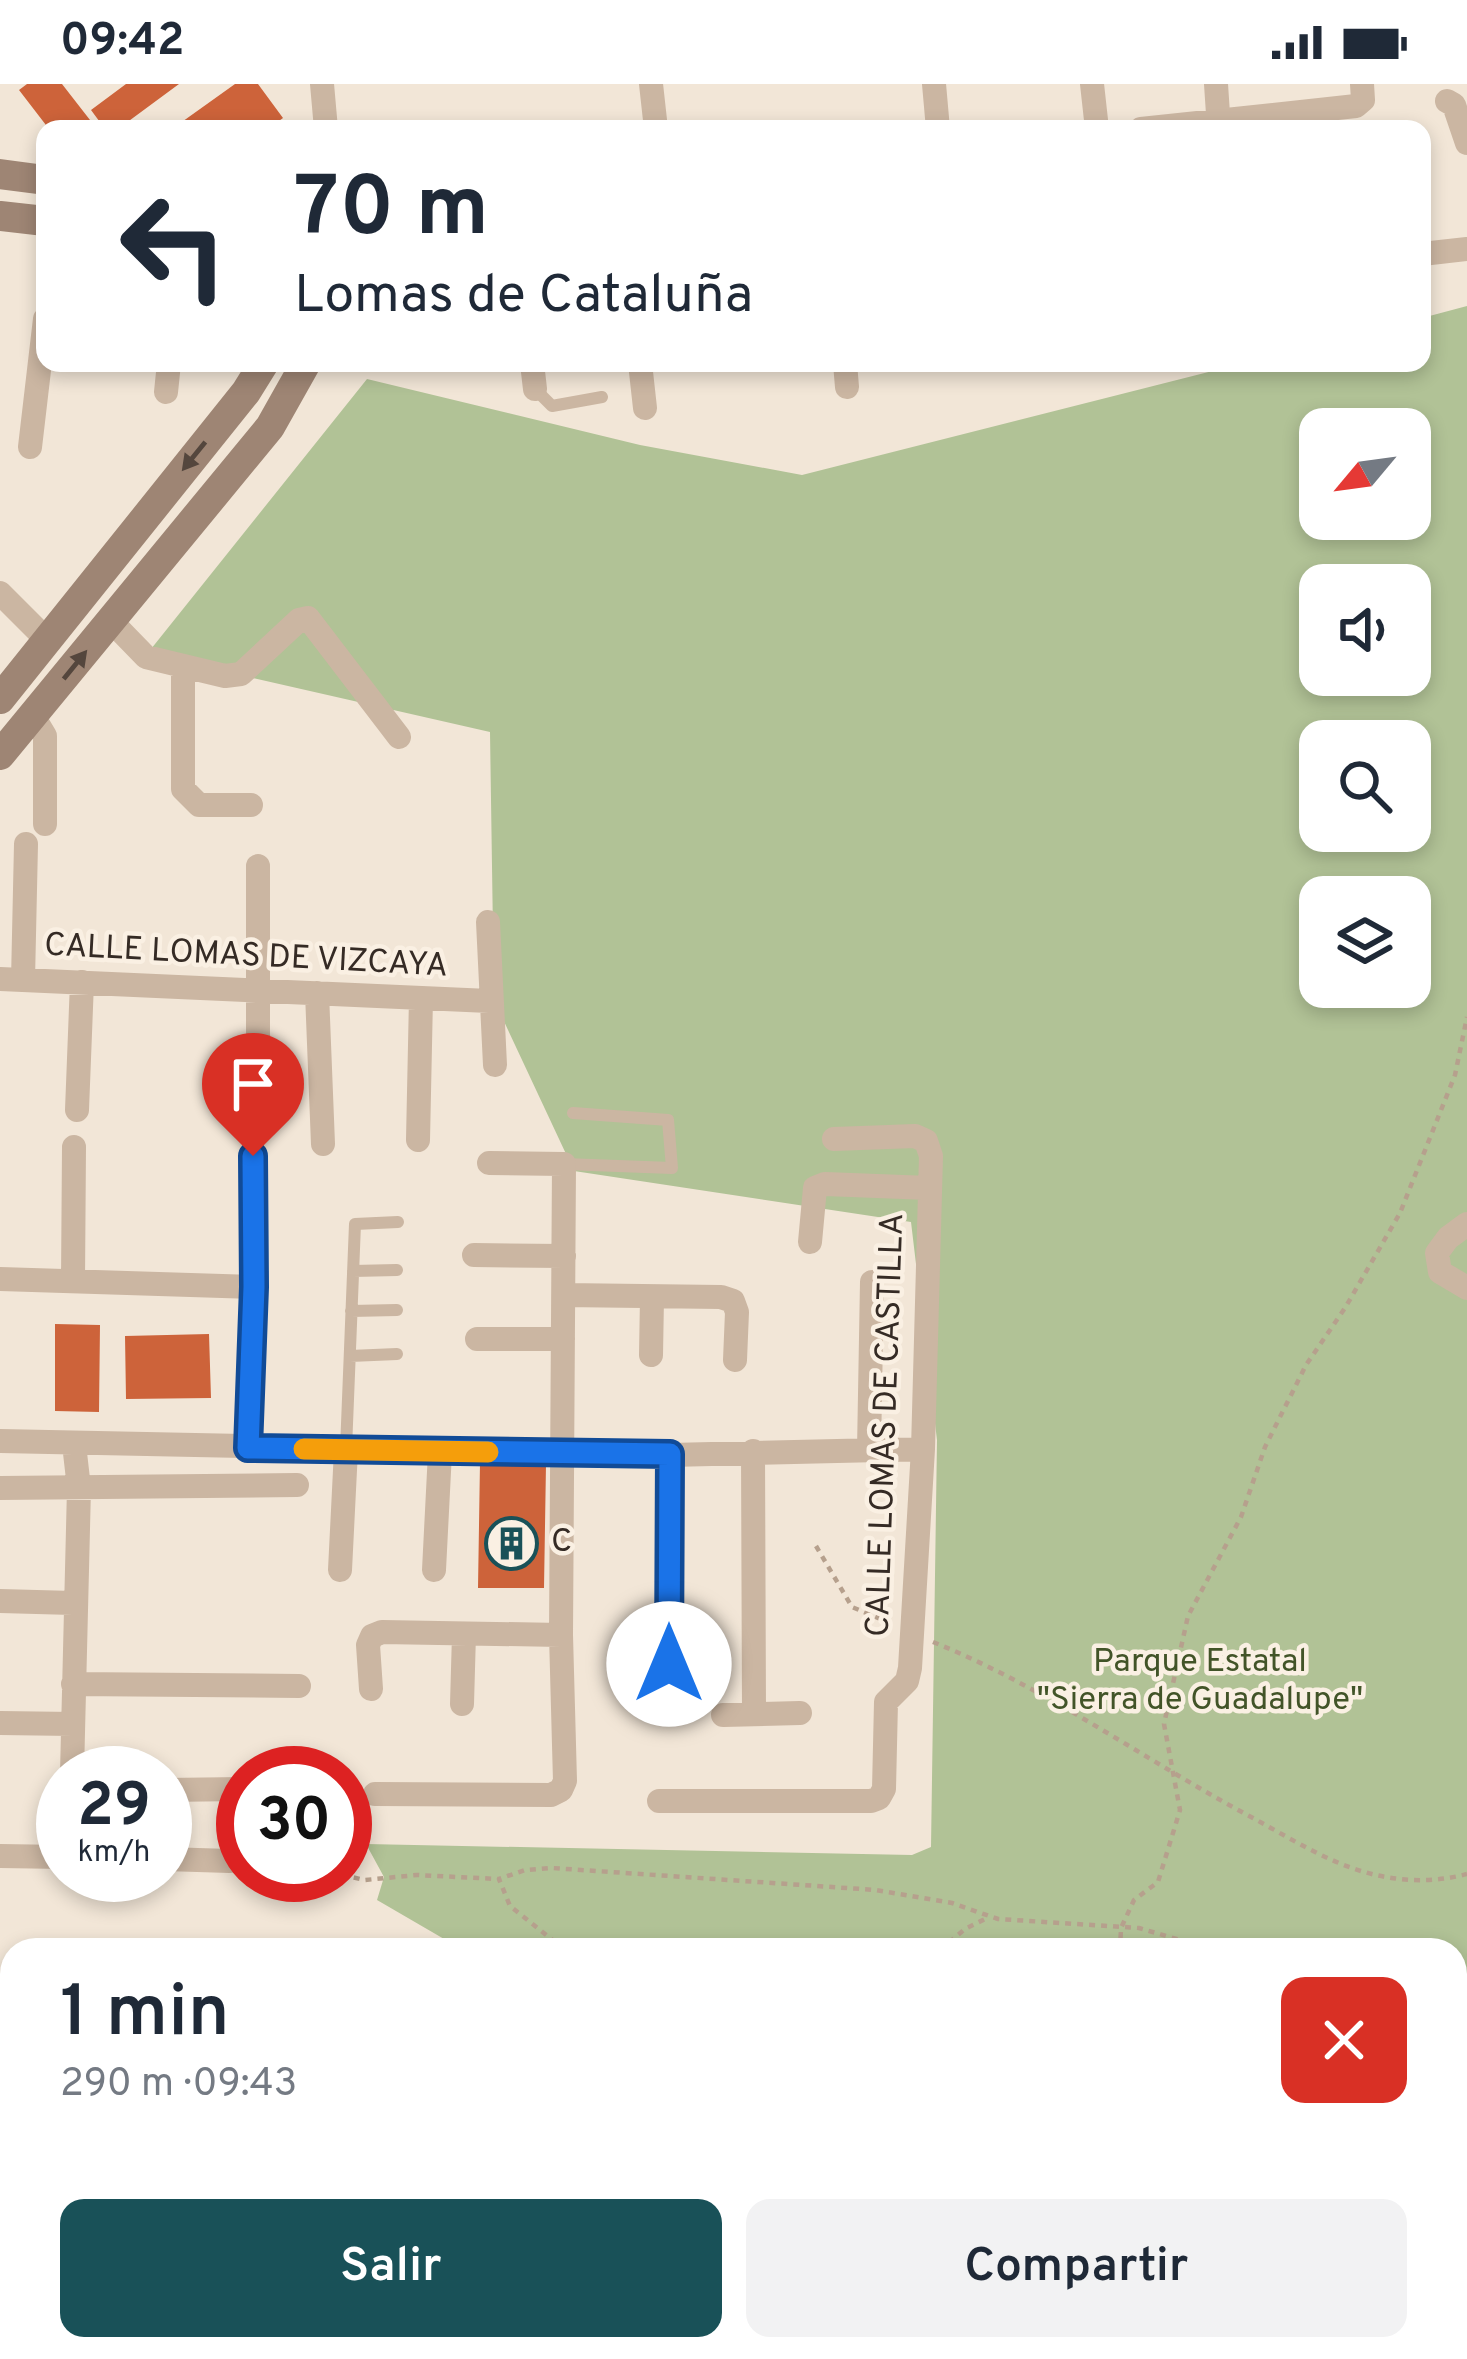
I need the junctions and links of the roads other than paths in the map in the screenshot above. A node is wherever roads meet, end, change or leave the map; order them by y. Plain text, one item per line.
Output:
1 (322, 84) edge
2 (651, 84) edge
3 (934, 84) edge
4 (1091, 84) edge
5 (1216, 84) edge
6 (1361, 94) edge
7 (1448, 101) dead end
8 (325, 120) edge
9 (655, 120) edge
10 (937, 120) edge
11 (1096, 120) edge
12 (1218, 120) edge
13 (1245, 120) edge
14 (1467, 143) edge
15 (0, 174) edge
16 (36, 179) edge
17 (0, 215) edge
18 (36, 220) edge
19 (1467, 249) edge
20 (1431, 253) edge
21 (39, 372) edge
22 (168, 372) edge
23 (258, 372) edge
24 (301, 372) edge
25 (533, 372) edge
26 (641, 372) edge
27 (535, 389) joint
28 (166, 392) dead end
29 (602, 397) dead end
30 (645, 408) dead end
31 (30, 446) dead end
32 (120, 549) junction
33 (149, 574) junction
34 (0, 592) edge
35 (111, 621) junction
36 (46, 640) junction
37 (183, 667) junction
38 (0, 699) edge
39 (33, 716) junction
40 (399, 737) dead end
41 (0, 754) edge
42 (251, 805) dead end
43 (45, 824) dead end
44 (26, 844) dead end
45 (258, 866) dead end
46 (488, 922) dead end
47 (11, 980) edge
48 (82, 982) junction
49 (256, 991) junction
50 (317, 993) junction
51 (421, 998) junction
52 (489, 1001) junction
53 (495, 1065) dead end
54 (77, 1110) dead end
55 (573, 1113) dead end
56 (258, 1117) dead end
57 (834, 1139) dead end
58 (418, 1140) dead end
59 (323, 1144) dead end
60 (74, 1147) dead end
61 (253, 1156) dead end
62 (489, 1163) dead end
63 (564, 1164) junction
64 (929, 1188) junction
65 (398, 1222) dead end
66 (1467, 1224) edge
67 (810, 1242) dead end
68 (474, 1255) dead end
69 (564, 1256) junction
70 (397, 1270) dead end
71 (353, 1271) junction
72 (0, 1279) edge
73 (73, 1281) junction
74 (872, 1282) dead end
75 (254, 1287) junction
76 (1467, 1288) edge
77 (563, 1295) junction
78 (652, 1298) junction
79 (397, 1310) dead end
80 (351, 1311) junction
81 (477, 1339) dead end
82 (563, 1339) junction
83 (397, 1354) dead end
84 (651, 1355) dead end
85 (350, 1356) junction
86 (735, 1360) dead end
87 (0, 1442) edge
88 (74, 1444) junction
89 (248, 1448) junction
90 (346, 1450) junction
91 (562, 1450) junction
92 (869, 1450) junction
93 (923, 1450) junction
94 (754, 1451) junction
95 (440, 1452) junction
96 (670, 1454) junction
97 (297, 1485) dead end
98 (79, 1487) junction
99 (0, 1488) edge
100 (340, 1570) dead end
101 (434, 1570) dead end
102 (0, 1601) edge
103 (74, 1603) junction
104 (464, 1634) junction
105 (561, 1635) junction
106 (73, 1684) junction
107 (298, 1686) dead end
108 (371, 1689) dead end
109 (462, 1704) dead end
110 (669, 1706) dead end
111 (754, 1713) junction
112 (800, 1713) dead end
113 (724, 1715) dead end
114 (0, 1723) edge
115 (73, 1724) junction
116 (73, 1746) edge
117 (375, 1794) dead end
118 (659, 1801) dead end
119 (0, 1856) edge
120 (36, 1857) edge

1 - 8 street
2 - 9 street
3 - 10 street
4 - 11 street
5 - 12 street
6 - 13 street
7 - 14 street
15 - 16 street
17 - 18 street
19 - 20 street
21 - 31 street
22 - 28 street
23 -> 32 street
24 - 33 street
25 - 27 street
26 - 30 street
27 - 29 lane
32 - 33 street
32 - 36 street
33 - 35 street
34 - 36 street
35 - 37 street
39 -> 35 street
36 - 38 street
37 - 40 street
37 - 42 street
39 - 41 street
39 - 43 street
44 - 47 street
45 - 49 street
46 - 52 street, CALLE LOMAS DE VIZCAYA
47 - 48 street, CALLE LOMAS DE VIZCAYA
48 - 49 street, CALLE LOMAS DE VIZCAYA
48 - 54 street
49 - 50 street, CALLE LOMAS DE VIZCAYA
49 - 56 street
50 - 51 street, CALLE LOMAS DE VIZCAYA
50 - 59 street
51 - 52 street, CALLE LOMAS DE VIZCAYA
51 - 58 street
52 - 53 street, CALLE LOMAS DE VIZCAYA
55 - 63 lane
57 - 64 street, CALLE LOMAS DE CASTILLA
60 - 73 street
61 - 75 street
62 - 63 street
63 - 69 street
64 - 67 street
64 - 93 street, CALLE LOMAS DE CASTILLA
65 - 71 lane
66 - 76 street
68 - 69 street
69 - 77 street
70 - 71 lane
71 - 80 lane
72 - 73 street
73 - 75 street
74 - 92 street
75 - 89 street
77 - 78 street
77 - 82 street
78 - 84 street
78 - 86 street
79 - 80 lane
80 - 85 lane
81 - 82 street
82 - 91 street
83 - 85 lane
85 - 90 lane
87 - 88 street
88 - 89 street
88 - 98 street
89 - 90 street
90 - 95 street
90 - 100 street
91 - 95 street
91 - 96 street
91 - 105 street
92 - 93 street
92 - 94 street
93 - 118 street, CALLE LOMAS DE CASTILLA
94 - 96 street
94 - 111 street
95 - 101 street
96 - 110 street
97 - 98 street
98 - 99 street
98 - 103 street
102 - 103 street
103 - 106 street
104 - 105 street
104 - 108 street
104 - 109 street
105 - 117 street
106 - 107 street
106 - 115 street
111 - 112 street
111 - 113 street
114 - 115 street
115 - 116 street
119 - 120 street

